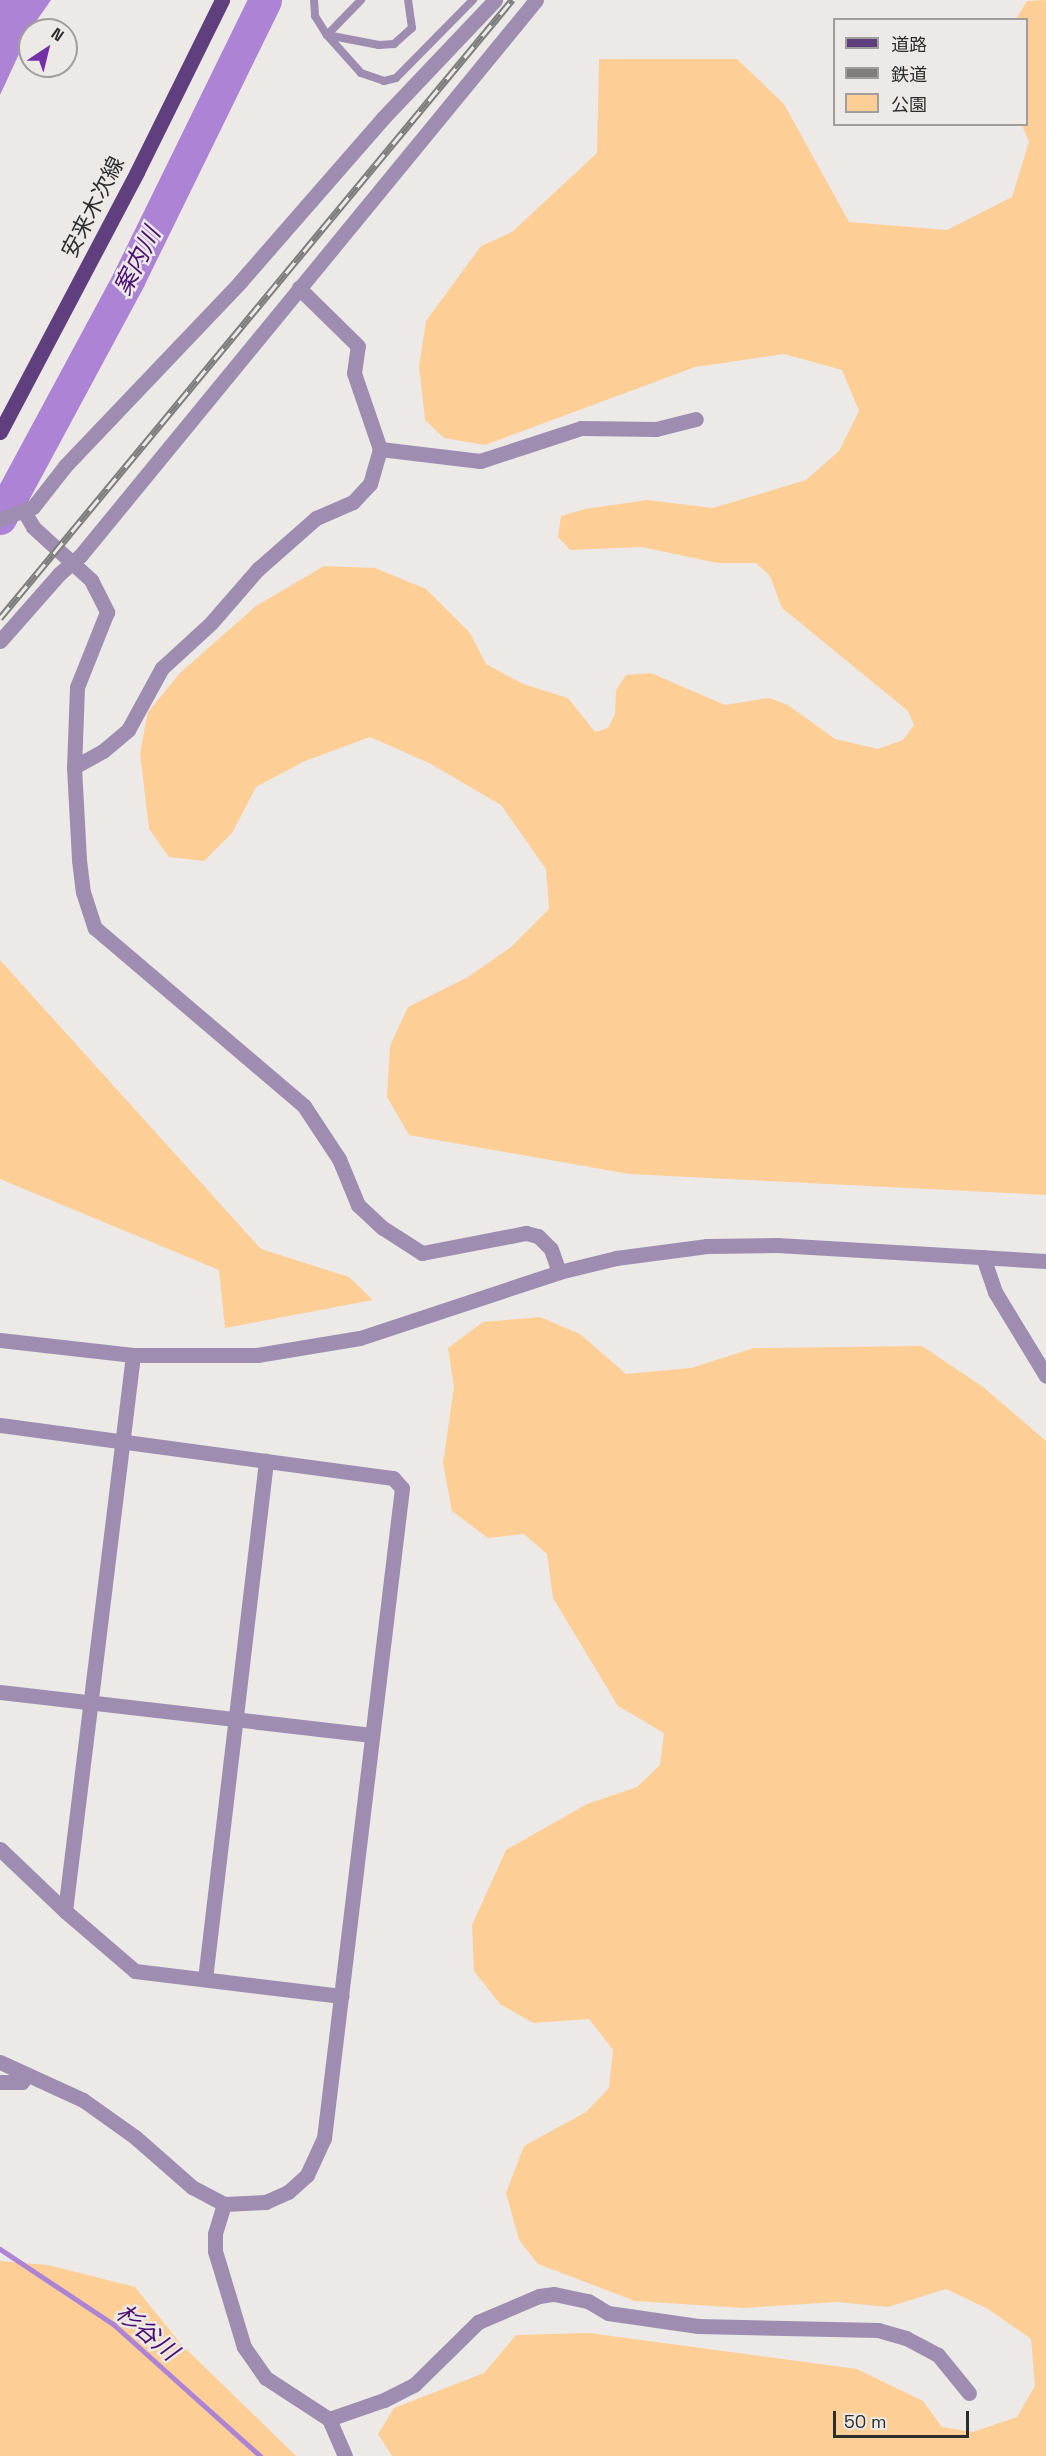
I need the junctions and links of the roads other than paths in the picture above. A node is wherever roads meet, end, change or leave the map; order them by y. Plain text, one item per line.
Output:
1 (222, 0) edge
2 (314, 0) edge
3 (361, 0) edge
4 (408, 0) edge
5 (473, 0) edge
6 (495, 0) edge
7 (536, 0) edge
8 (327, 35) junction
9 (299, 288) junction
10 (696, 419) dead end
11 (0, 432) edge
12 (380, 449) junction
13 (22, 514) junction
14 (0, 519) edge
15 (73, 562) junction
16 (0, 641) edge
17 (74, 767) junction
18 (982, 1257) junction
19 (1046, 1261) edge
20 (559, 1272) junction
21 (0, 1340) edge
22 (133, 1355) junction
23 (1046, 1376) edge
24 (0, 1425) edge
25 (124, 1442) junction
26 (266, 1461) junction
27 (0, 1692) edge
28 (90, 1703) junction
29 (236, 1720) junction
30 (372, 1735) junction
31 (0, 1850) edge
32 (66, 1911) junction
33 (205, 1979) junction
34 (341, 1996) junction
35 (0, 2062) edge
36 (27, 2074) junction
37 (0, 2082) edge
38 (224, 2204) junction
39 (969, 2393) dead end
40 (329, 2419) junction
41 (345, 2456) edge

1 - 11 main road, 安来木次線
2 - 8 lane
3 - 8 lane
4 - 8 lane
5 - 8 lane
6 - 13 street
7 - 9 street
9 - 12 street
9 - 15 street
10 - 12 street
12 - 17 street
13 - 14 street
13 - 15 street
15 - 16 street
15 - 17 street
17 - 20 street
18 - 19 street
18 - 20 street
18 - 23 street
20 - 22 street
21 - 22 street
22 - 25 street
24 - 25 street
25 - 26 street
25 - 28 street
26 - 29 street
26 - 30 street
27 - 28 street
28 - 29 street
28 - 32 street
29 - 30 street
29 - 33 street
30 - 34 street
31 - 32 street
32 - 33 street
33 - 34 street
34 - 38 street
35 - 36 street
36 - 37 street
36 - 38 street
38 - 40 street
39 - 40 street
40 - 41 street

